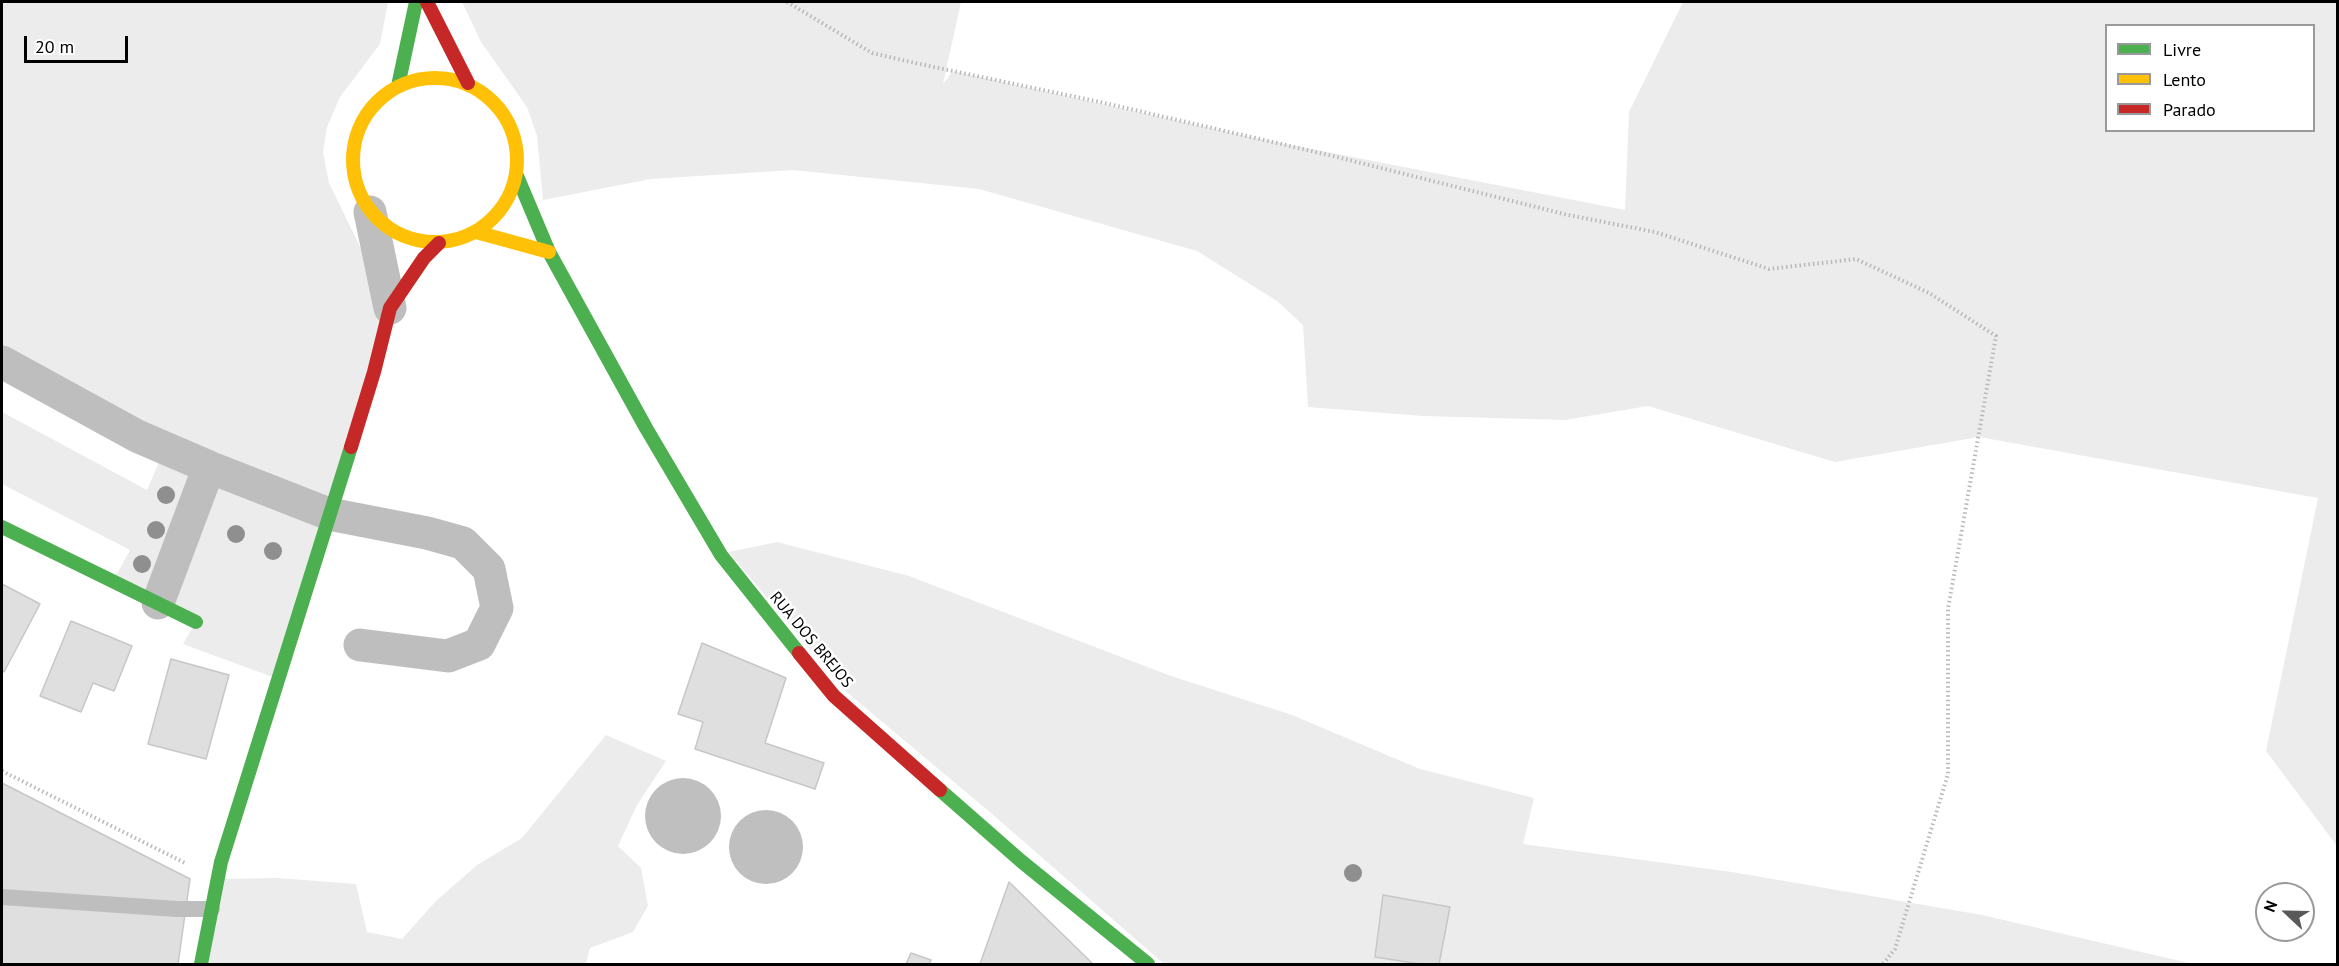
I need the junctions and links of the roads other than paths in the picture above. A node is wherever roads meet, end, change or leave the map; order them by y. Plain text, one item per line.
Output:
1 (416, 2) edge
2 (427, 2) edge
3 (468, 83) junction
4 (398, 86) junction
5 (517, 176) junction
6 (370, 212) junction
7 (476, 232) junction
8 (439, 243) junction
9 (549, 252) junction
10 (390, 308) junction
11 (2, 362) edge
12 (209, 467) junction
13 (329, 514) junction
14 (2, 527) edge
15 (158, 603) junction
16 (196, 622) dead end
17 (360, 645) dead end
18 (2, 897) edge
19 (212, 909) junction
20 (201, 964) edge
21 (1148, 964) edge

1 - 4 street
2 - 3 street
3 - 4 street
3 - 5 street
4 - 6 street
5 - 7 street
5 - 9 street, RUA DOS BREJOS
6 - 8 street
6 - 10 street
7 - 8 street
7 - 9 street
8 - 10 street
9 - 21 street, RUA DOS BREJOS
10 - 13 street
11 - 12 street
12 - 13 street
12 - 15 street
13 - 17 street
13 - 19 street
14 - 15 street
15 - 16 street
18 - 19 lane
19 - 20 street

